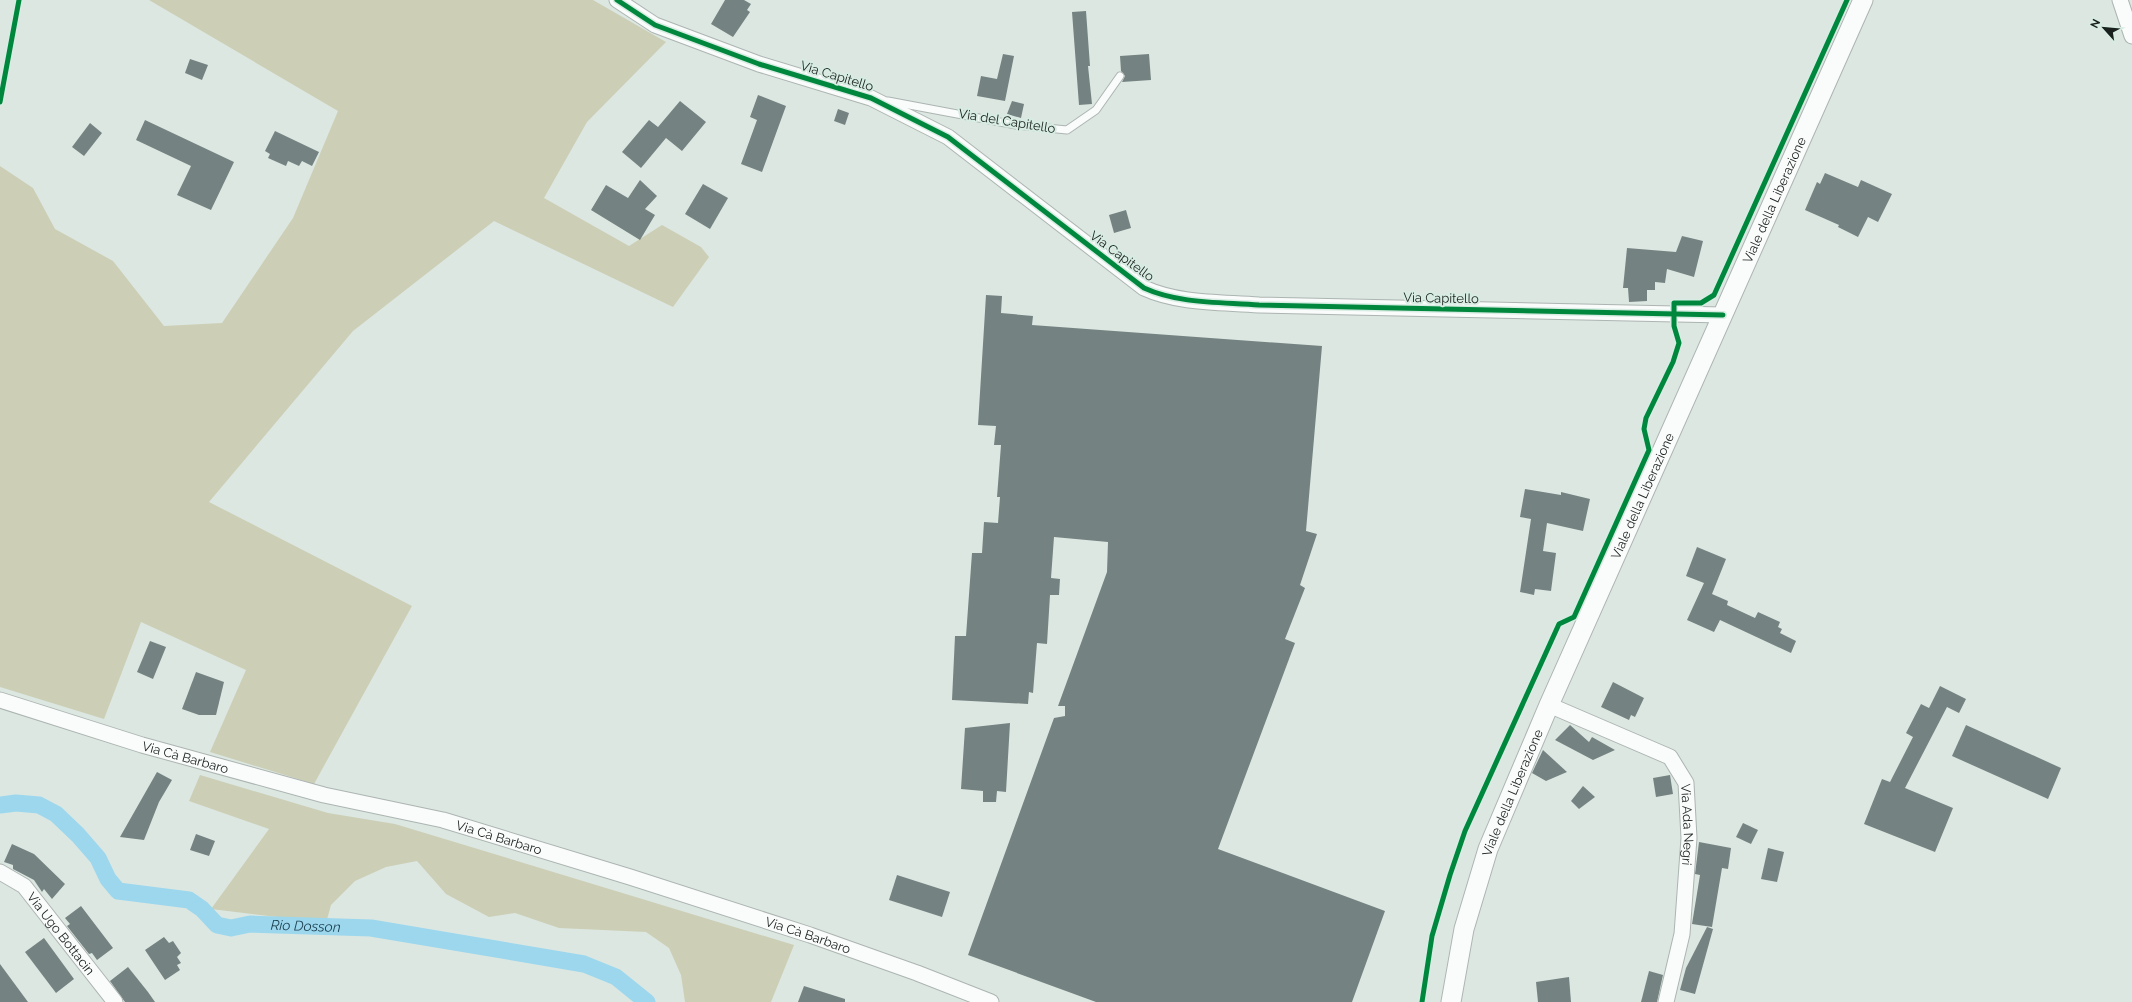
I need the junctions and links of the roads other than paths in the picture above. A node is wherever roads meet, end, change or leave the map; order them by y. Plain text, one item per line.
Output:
1 (617, 0) edge
2 (1863, 0) edge
3 (2120, 0) edge
4 (2132, 36) edge
5 (1120, 76) dead end
6 (871, 98) junction
7 (1723, 315) junction
8 (0, 700) edge
9 (1550, 705) junction
10 (0, 872) edge
11 (115, 1002) edge
12 (990, 1002) edge
13 (1451, 1002) edge
14 (1666, 1002) edge

1 - 6 street, Via Capitello
2 - 7 street, Viale della Liberazione
3 - 4 street
5 - 6 lane, Via del Capitello
6 - 7 street, Via Capitello
7 - 9 street, Viale della Liberazione
8 - 12 street, Via Cà Barbaro
9 - 13 street, Viale della Liberazione
9 - 14 street, Via Ada Negri
10 - 11 street, Via Ugo Bottacin

